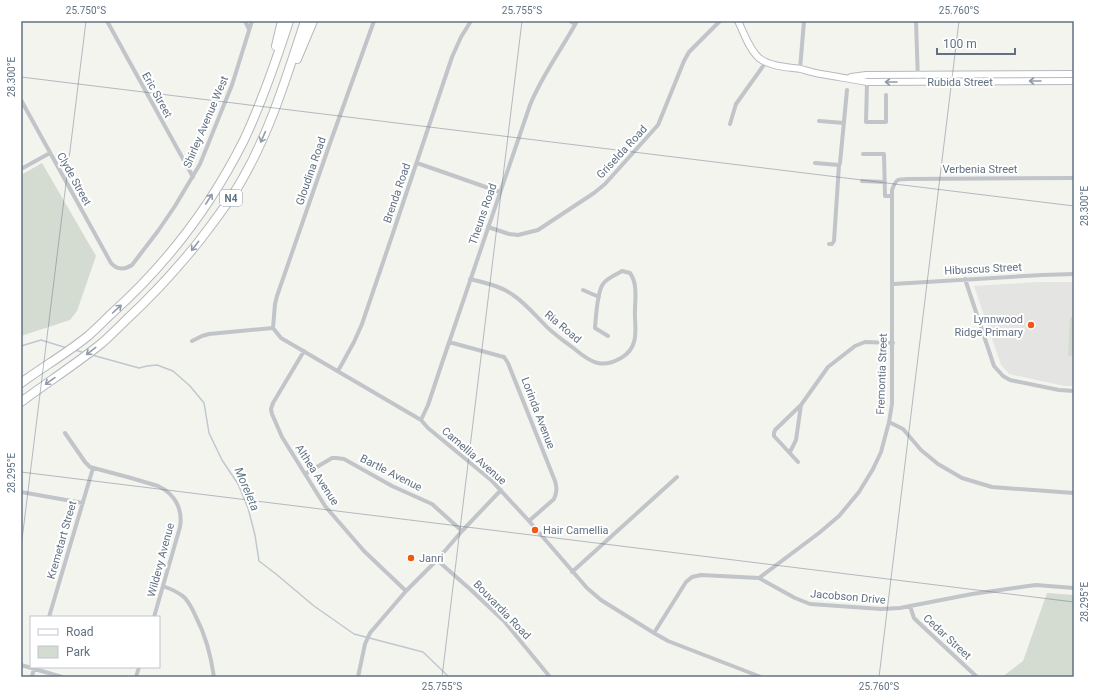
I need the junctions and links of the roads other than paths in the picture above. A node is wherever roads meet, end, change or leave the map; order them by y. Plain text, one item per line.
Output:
1 (107, 21) edge
2 (245, 21) edge
3 (252, 21) edge
4 (282, 21) edge
5 (289, 21) edge
6 (305, 21) edge
7 (313, 21) edge
8 (374, 21) edge
9 (471, 21) edge
10 (570, 21) edge
11 (720, 21) edge
12 (738, 21) edge
13 (804, 21) edge
14 (916, 21) edge
15 (576, 23) edge
16 (249, 29) junction
17 (766, 62) junction
18 (800, 69) junction
19 (917, 74) junction
20 (1074, 74) edge
21 (270, 78) junction
22 (847, 78) junction
23 (1074, 81) edge
24 (867, 82) junction
25 (918, 82) junction
26 (847, 90) dead end
27 (886, 96) dead end
28 (21, 100) edge
29 (273, 115) junction
30 (818, 121) dead end
31 (844, 123) junction
32 (730, 124) dead end
33 (50, 153) junction
34 (863, 154) dead end
35 (417, 162) junction
36 (815, 163) dead end
37 (839, 165) junction
38 (21, 169) edge
39 (193, 177) junction
40 (1074, 178) edge
41 (862, 181) dead end
42 (885, 182) junction
43 (892, 190) joint
44 (500, 192) junction
45 (892, 196) junction
46 (488, 227) junction
47 (829, 244) dead end
48 (113, 265) joint
49 (1074, 274) edge
50 (470, 279) junction
51 (965, 279) junction
52 (893, 284) junction
53 (583, 290) dead end
54 (599, 297) junction
55 (273, 328) junction
56 (608, 336) dead end
57 (192, 341) dead end
58 (449, 342) junction
59 (893, 342) junction
60 (304, 351) junction
61 (338, 371) junction
62 (21, 383) edge
63 (1074, 391) edge
64 (21, 402) edge
65 (801, 405) junction
66 (421, 420) junction
67 (889, 422) junction
68 (64, 433) dead end
69 (790, 452) junction
70 (798, 462) dead end
71 (93, 468) junction
72 (305, 474) junction
73 (677, 477) dead end
74 (501, 490) junction
75 (21, 492) edge
76 (1074, 493) edge
77 (82, 503) junction
78 (529, 521) junction
79 (462, 531) junction
80 (437, 560) junction
81 (572, 572) junction
82 (759, 578) junction
83 (163, 586) junction
84 (1074, 588) edge
85 (406, 591) junction
86 (910, 606) junction
87 (49, 616) edge
88 (154, 616) edge
89 (654, 633) junction
90 (34, 668) edge
91 (32, 677) edge
92 (62, 677) edge
93 (214, 677) edge
94 (358, 677) edge
95 (550, 677) edge
96 (761, 677) edge
97 (977, 677) edge

1 - 39 street, Eric Street
2 - 16 street
3 - 16 street, Shirley Avenue West
4 - 21 highway
5 - 21 highway, N4
6 - 29 highway, N4
7 - 29 highway
8 - 55 street, Gloudina Road
9 - 35 street, Brenda Road
10 - 15 street
11 - 46 street, Griselda Road
12 - 17 street, Rubida Street
13 - 18 street
14 - 19 street
15 - 44 street, Theuns Road
16 - 39 street, Shirley Avenue West
17 - 18 street, Rubida Street
17 - 32 street
18 - 22 street, Rubida Street
19 - 20 street, Rubida Street
19 - 22 street, Rubida Street
19 - 25 street
62 -> 21 highway, N4
22 - 24 street, Rubida Street
23 -> 25 street, Rubida Street
25 -> 24 street, Rubida Street
24 - 27 street
26 - 31 street
28 - 33 street, Clyde Street
29 -> 64 highway, N4
30 - 31 street
31 - 37 street
33 - 38 street
33 - 48 street, Clyde Street
34 - 42 street
35 - 44 street
35 - 61 street, Brenda Road
36 - 37 street
37 - 47 street
39 - 48 street, Shirley Avenue West
40 - 43 street, Verbenia Street
41 - 42 street
42 - 45 street
43 - 45 street, Fremontia Street
44 - 46 street, Theuns Road
45 - 52 street, Fremontia Street
46 - 50 street, Theuns Road
49 - 51 street, Hibuscus Street
50 - 54 street, Ria Road
50 - 58 street, Theuns Road
51 - 52 street, Hibuscus Street
51 - 63 street
52 - 59 street, Fremontia Street
53 - 54 street
54 - 56 street
55 - 57 street
55 - 60 street, Camellia Avenue
58 - 66 street, Theuns Road
58 - 78 street, Lorinda Avenue
59 - 65 street
59 - 67 street, Fremontia Street
60 - 61 street, Camellia Avenue
60 - 72 street, Althea Avenue
61 - 66 street, Camellia Avenue
65 - 69 street
65 - 69 street
66 - 74 street, Camellia Avenue
67 - 76 street
67 - 82 street, Fremontia Street
68 - 71 street
69 - 70 street
71 - 77 street, Kremetart Street
71 - 83 street, Wildevy Avenue
72 - 79 street, Bartle Avenue
72 - 85 street, Althea Avenue
73 - 81 street
74 - 78 street, Camellia Avenue
74 - 79 street
75 - 77 street
77 - 87 street, Kremetart Street
78 - 81 street, Camellia Avenue
79 - 80 street
80 - 85 street
80 - 95 street, Bouvardia Road
81 - 89 street, Camellia Avenue
82 - 86 street, Jacobson Drive
82 - 89 street, Jacobson Drive
83 - 88 street, Wildevy Avenue
83 - 93 street
84 - 86 street, Jacobson Drive
85 - 94 street
86 - 97 street, Cedar Street
89 - 96 street, Camellia Avenue
90 - 91 street
90 - 92 street

